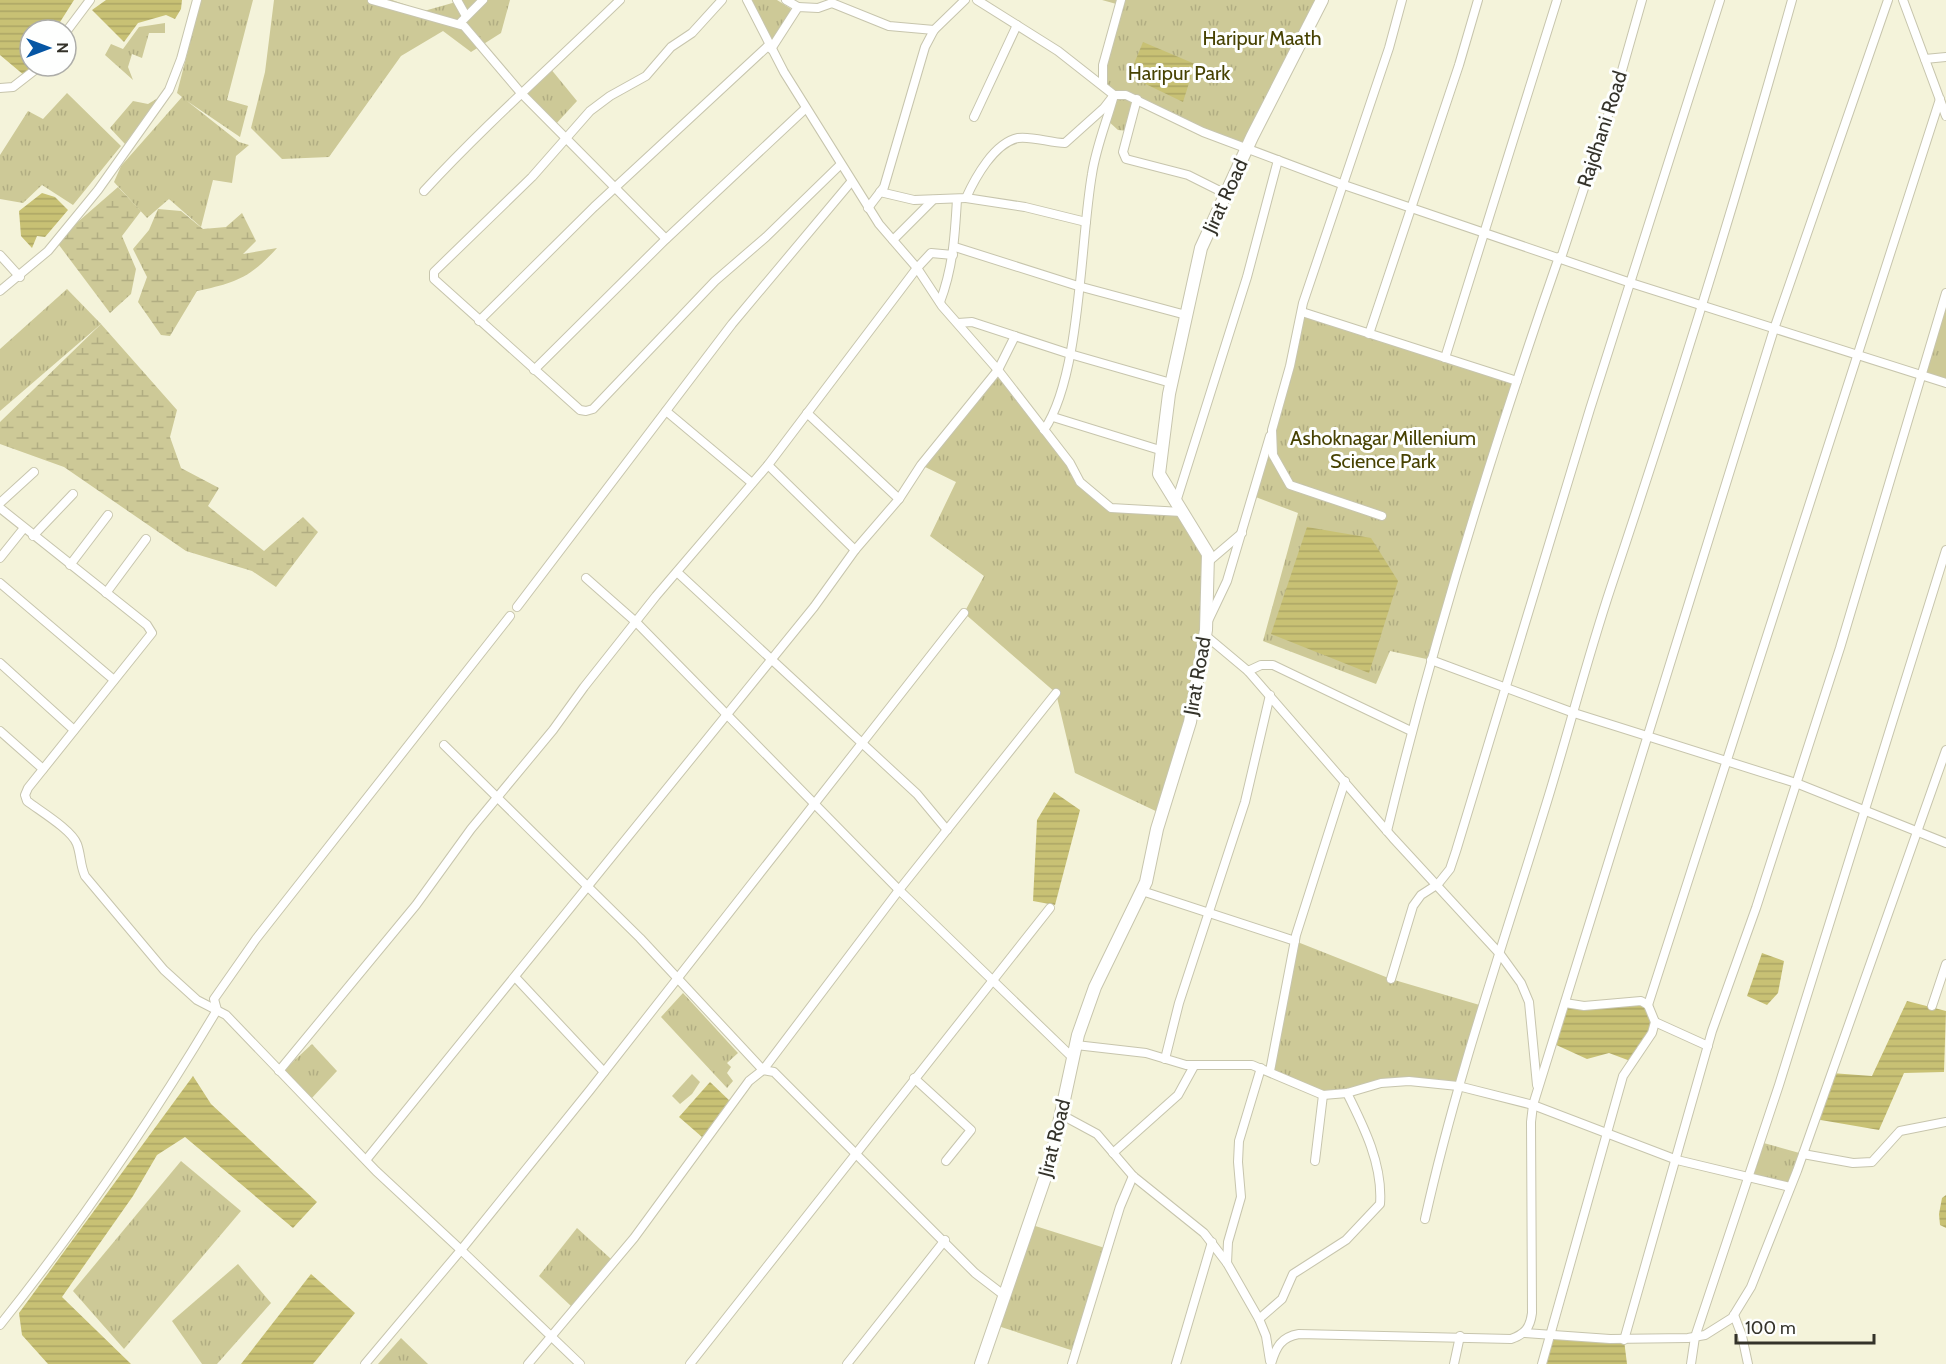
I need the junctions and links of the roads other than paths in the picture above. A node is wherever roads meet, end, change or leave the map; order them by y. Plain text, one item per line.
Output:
1 (90, 0) edge
2 (197, 0) edge
3 (373, 0) edge
4 (457, 0) edge
5 (483, 0) edge
6 (620, 0) edge
7 (723, 0) edge
8 (747, 0) edge
9 (786, 0) edge
10 (965, 0) edge
11 (977, 0) edge
12 (1121, 0) edge
13 (1322, 0) edge
14 (1402, 0) edge
15 (1478, 0) edge
16 (1557, 0) edge
17 (1642, 0) edge
18 (1720, 0) edge
19 (1792, 0) edge
20 (1888, 0) edge
21 (1903, 0) edge
22 (796, 4) edge
23 (465, 16) junction
24 (76, 18) edge
25 (459, 24) junction
26 (1017, 25) junction
27 (934, 30) junction
28 (770, 47) junction
29 (1946, 57) edge
30 (1925, 59) junction
31 (25, 78) edge
32 (1103, 85) junction
33 (0, 88) edge
34 (521, 93) junction
35 (1114, 95) junction
36 (1137, 99) junction
37 (1940, 99) junction
38 (807, 108) junction
39 (1946, 116) edge
40 (974, 117) dead end
41 (567, 140) junction
42 (1247, 148) junction
43 (1278, 160) junction
44 (840, 165) junction
45 (850, 182) junction
46 (1344, 185) junction
47 (614, 188) junction
48 (424, 191) dead end
49 (880, 192) junction
50 (1226, 194) junction
51 (962, 199) junction
52 (933, 200) junction
53 (1412, 207) junction
54 (868, 208) junction
55 (1086, 222) junction
56 (1484, 232) junction
57 (666, 239) junction
58 (893, 240) junction
59 (954, 251) junction
60 (0, 255) edge
61 (1560, 258) junction
62 (917, 268) junction
63 (20, 277) junction
64 (1631, 283) junction
65 (1078, 286) junction
66 (0, 291) edge
67 (1946, 293) edge
68 (940, 302) junction
69 (1702, 306) junction
70 (1302, 312) junction
71 (1186, 315) junction
72 (479, 321) junction
73 (958, 323) junction
74 (1774, 329) junction
75 (1370, 334) junction
76 (1015, 336) junction
77 (1070, 354) junction
78 (1858, 355) junction
79 (1445, 358) junction
80 (534, 370) junction
81 (998, 370) junction
82 (1921, 375) junction
83 (1517, 381) junction
84 (1172, 382) junction
85 (1946, 383) edge
86 (666, 411) junction
87 (807, 413) junction
88 (1053, 417) junction
89 (1044, 430) junction
90 (1272, 430) junction
91 (1163, 451) junction
92 (768, 465) junction
93 (34, 472) dead end
94 (752, 483) junction
95 (74, 494) dead end
96 (898, 500) junction
97 (0, 503) edge
98 (1179, 507) junction
99 (0, 508) edge
100 (108, 515) dead end
101 (1382, 516) dead end
102 (24, 528) junction
103 (1242, 533) junction
104 (33, 536) junction
105 (146, 539) dead end
106 (855, 550) junction
107 (1946, 550) edge
108 (0, 558) edge
109 (1208, 562) junction
110 (70, 565) junction
111 (677, 572) junction
112 (586, 578) dead end
113 (0, 583) edge
114 (106, 593) junction
115 (517, 607) dead end
116 (964, 613) dead end
117 (510, 616) dead end
118 (637, 623) junction
119 (1205, 630) junction
120 (770, 660) junction
121 (1431, 660) junction
122 (0, 663) edge
123 (1248, 671) junction
124 (114, 680) junction
125 (1505, 685) junction
126 (1056, 693) dead end
127 (1270, 696) junction
128 (727, 712) junction
129 (1574, 713) junction
130 (74, 730) junction
131 (0, 731) edge
132 (1411, 731) junction
133 (1648, 738) junction
134 (863, 742) junction
135 (444, 745) dead end
136 (1946, 750) edge
137 (1726, 760) junction
138 (44, 769) junction
139 (1345, 781) junction
140 (1796, 783) junction
141 (497, 797) junction
142 (814, 804) junction
143 (1864, 809) junction
144 (947, 830) junction
145 (1387, 831) junction
146 (1916, 832) junction
147 (1946, 843) edge
148 (1438, 884) junction
149 (586, 887) junction
150 (899, 890) junction
151 (1142, 891) junction
152 (1050, 909) dead end
153 (1209, 911) junction
154 (1295, 941) junction
155 (1500, 954) junction
156 (1946, 964) edge
157 (516, 978) junction
158 (678, 978) junction
159 (992, 979) junction
160 (1391, 979) dead end
161 (1565, 1003) junction
162 (1648, 1005) junction
163 (1932, 1006) dead end
164 (217, 1010) junction
165 (1655, 1022) junction
166 (1708, 1046) junction
167 (1074, 1052) junction
168 (1165, 1059) junction
169 (1194, 1066) junction
170 (1261, 1068) junction
171 (763, 1070) junction
172 (279, 1071) junction
173 (1270, 1071) junction
174 (604, 1072) junction
175 (914, 1078) junction
176 (1458, 1086) junction
177 (1537, 1092) junction
178 (1347, 1093) junction
179 (1323, 1095) junction
180 (1533, 1105) junction
181 (1060, 1114) junction
182 (1946, 1122) edge
183 (1607, 1133) junction
184 (855, 1153) junction
185 (1113, 1153) junction
186 (1803, 1154) junction
187 (366, 1160) junction
188 (1677, 1160) junction
189 (946, 1161) dead end
190 (1315, 1161) dead end
191 (1133, 1176) junction
192 (1749, 1176) junction
193 (1790, 1187) junction
194 (1425, 1219) dead end
195 (945, 1240) junction
196 (1212, 1242) junction
197 (461, 1250) junction
198 (1227, 1263) junction
199 (1005, 1296) junction
200 (1734, 1315) junction
201 (1259, 1319) junction
202 (0, 1325) edge
203 (1525, 1333) junction
204 (1551, 1335) junction
205 (551, 1336) junction
206 (1461, 1336) junction
207 (1695, 1337) junction
208 (1624, 1340) junction
209 (365, 1364) edge
210 (528, 1364) edge
211 (580, 1364) edge
212 (690, 1364) edge
213 (847, 1364) edge
214 (981, 1364) edge
215 (1072, 1364) edge
216 (1176, 1364) edge
217 (1270, 1364) edge
218 (1454, 1364) edge
219 (1542, 1364) edge
220 (1691, 1364) edge
221 (1748, 1364) edge

1 - 24 street
2 - 63 street
3 - 25 street
4 - 23 street
5 - 23 street
6 - 34 street
7 - 41 street
8 - 28 street
9 - 22 street
10 - 27 street
11 - 26 street
12 - 32 street
13 - 42 main road, Jirat Road
14 - 46 street
15 - 53 street
16 - 56 street
17 - 61 street, Rajdhani Road
18 - 64 street
19 - 69 street
20 - 74 street
21 - 30 street
22 - 27 street
22 - 28 street
23 - 25 street
25 - 34 street
26 - 32 street
26 - 40 street
27 - 49 street
28 - 38 street
28 - 47 street
29 - 30 street
30 - 37 street
31 - 33 street
32 - 35 street
34 - 41 street
34 - 48 street
35 - 36 street
35 - 51 street
35 - 55 street
36 - 42 street
36 - 50 street
37 - 39 street
37 - 78 street
38 - 44 street
38 - 57 street
41 - 47 street
41 - 72 street
42 - 43 street
42 - 50 main road, Jirat Road
43 - 46 street
43 - 98 street
44 - 45 street
44 - 80 street
45 - 54 street
45 - 86 street
46 - 53 street
46 - 70 street
47 - 57 street
47 - 72 street
49 - 52 street
49 - 54 street
50 - 71 main road, Jirat Road
51 - 52 street
51 - 55 street
51 - 59 street
52 - 58 street
53 - 56 street
53 - 75 street
54 - 58 street
55 - 65 street
56 - 61 street
56 - 79 street
57 - 80 street
58 - 62 street
59 - 62 street
59 - 65 street
59 - 68 street
60 - 63 street
61 - 64 street
61 - 83 street, Rajdhani Road
62 - 68 street
62 - 87 street
63 - 66 street
64 - 69 street
64 - 125 street
65 - 71 street
65 - 77 street
67 - 82 street
68 - 73 street
69 - 74 street
69 - 129 street
70 - 75 street
70 - 90 street
71 - 84 main road, Jirat Road
72 - 80 street
73 - 76 street
73 - 81 street
74 - 78 street
74 - 133 street
75 - 79 street
76 - 77 street
76 - 81 street
77 - 84 street
77 - 88 street
78 - 82 street
78 - 137 street
79 - 83 street
81 - 89 street
81 - 96 street
82 - 85 street
82 - 140 street
83 - 121 street, Rajdhani Road
84 - 91 main road, Jirat Road
86 - 94 street
86 - 115 street
87 - 92 street
87 - 96 street
88 - 89 street
88 - 91 street
89 - 98 street
90 - 101 street
90 - 103 street
91 - 98 main road, Jirat Road
92 - 94 street
92 - 106 street
93 - 97 street
94 - 111 street
95 - 104 street
96 - 106 street
98 - 109 main road, Jirat Road
99 - 102 street
100 - 110 street
102 - 104 street
102 - 108 street
103 - 109 street
103 - 119 street
104 - 110 street
105 - 114 street
106 - 120 street
107 - 143 street
109 - 119 main road, Jirat Road
110 - 114 street
111 - 118 street
111 - 120 street
112 - 118 street
113 - 124 street
114 - 124 street
116 - 134 street
117 - 164 street
118 - 128 street
118 - 141 street
119 - 123 street
119 - 151 main road, Jirat Road
120 - 128 street
120 - 134 street
121 - 125 street
121 - 132 street, Rajdhani Road
122 - 130 street
123 - 127 street
123 - 132 street
124 - 130 street
125 - 129 street
125 - 148 street
126 - 144 street
127 - 139 street
127 - 153 street
128 - 142 street
128 - 149 street
129 - 133 street
129 - 155 street
130 - 138 street
131 - 138 street
132 - 145 street, Rajdhani Road
133 - 137 street
133 - 161 street
134 - 142 street
134 - 144 street
135 - 141 street
136 - 146 street
137 - 140 street
137 - 162 street
138 - 164 street
139 - 145 street
139 - 154 street
140 - 143 street
140 - 166 street
141 - 149 street
141 - 172 street
142 - 150 street
142 - 158 street
143 - 146 street
143 - 192 street
144 - 150 street
145 - 148 street
146 - 147 street
146 - 186 street
148 - 155 street
148 - 160 street
149 - 157 street
149 - 158 street
150 - 159 street
150 - 171 street
151 - 153 street
151 - 167 main road, Jirat Road
152 - 159 street
153 - 154 street
153 - 168 street
154 - 173 street
155 - 176 street
155 - 177 street
156 - 163 street
157 - 174 street
157 - 187 street
158 - 171 street
158 - 174 street
159 - 167 street
159 - 175 street
161 - 162 street
161 - 177 street
162 - 165 street
164 - 172 street
164 - 202 street
165 - 166 street
165 - 183 street
166 - 188 street
167 - 168 street
167 - 181 main road, Jirat Road
168 - 169 street
169 - 170 street
169 - 185 street
170 - 173 street
170 - 198 street
171 - 184 street
171 - 205 street
172 - 187 street
173 - 179 street
174 - 197 street
175 - 184 street
175 - 189 street
176 - 178 street
176 - 180 street
176 - 194 street
177 - 180 street
178 - 179 street
178 - 201 street
179 - 190 street
180 - 183 street
180 - 203 street
181 - 185 street
181 - 199 main road, Jirat Road
182 - 186 street
183 - 188 street
183 - 204 street
184 - 195 street
184 - 212 street
185 - 191 street
186 - 193 street
187 - 197 street
188 - 192 street
188 - 208 street
191 - 196 street
191 - 215 street
192 - 193 street
192 - 207 street
193 - 200 street
195 - 199 street
195 - 213 street
196 - 198 street
196 - 216 street
197 - 205 street
197 - 209 street
198 - 201 street
199 - 214 main road, Jirat Road
200 - 207 street
200 - 221 street
201 - 217 street
203 - 204 street
203 - 206 street
204 - 208 street
204 - 219 street
205 - 210 street
205 - 211 street
206 - 217 street
206 - 218 street
207 - 208 street
207 - 220 street

